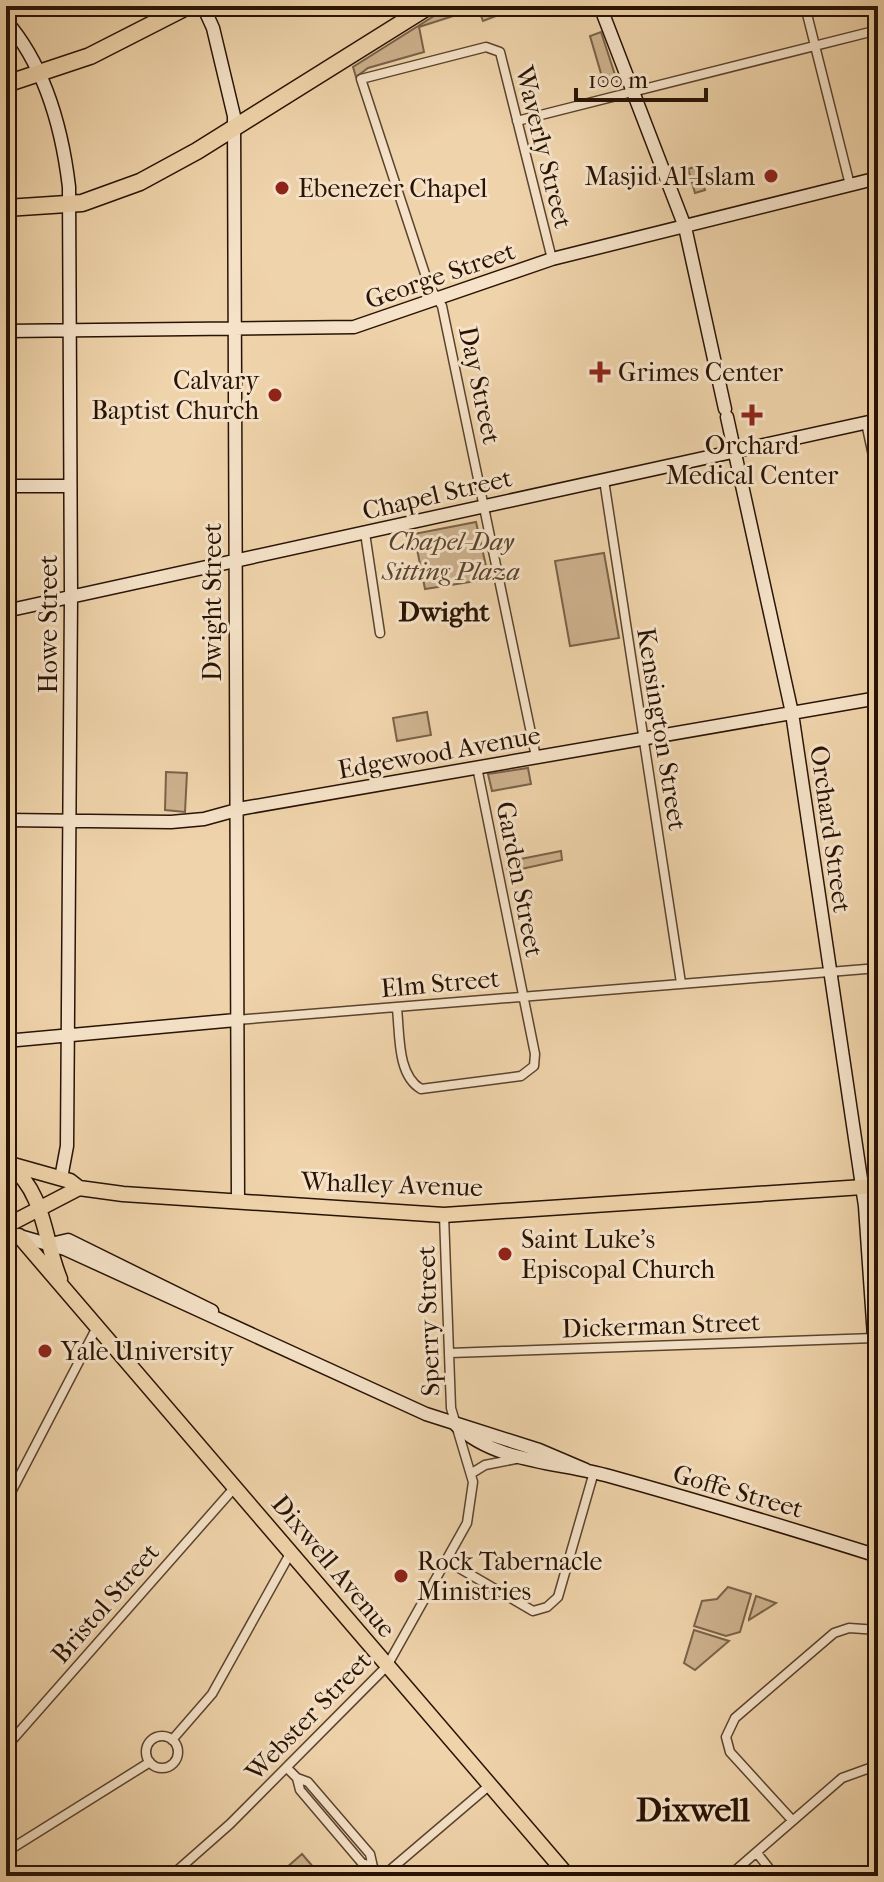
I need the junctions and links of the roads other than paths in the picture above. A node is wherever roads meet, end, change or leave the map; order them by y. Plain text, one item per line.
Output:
1 (188, 6) edge
2 (203, 6) edge
3 (429, 6) edge
4 (600, 6) edge
5 (805, 6) edge
6 (6, 21) edge
7 (878, 30) edge
8 (815, 46) junction
9 (40, 73) junction
10 (361, 79) joint
11 (6, 84) edge
12 (634, 92) junction
13 (517, 121) junction
14 (234, 128) junction
15 (878, 178) edge
16 (850, 185) junction
17 (69, 205) junction
18 (6, 208) edge
19 (685, 227) junction
20 (552, 259) junction
21 (436, 299) junction
22 (234, 329) junction
23 (69, 330) junction
24 (6, 331) edge
25 (872, 422) edge
26 (734, 451) junction
27 (878, 479) edge
28 (604, 480) junction
29 (6, 486) edge
30 (69, 486) junction
31 (485, 506) junction
32 (365, 533) junction
33 (234, 560) junction
34 (71, 597) junction
35 (6, 611) edge
36 (380, 633) dead end
37 (878, 698) edge
38 (792, 713) junction
39 (643, 738) junction
40 (536, 757) junction
41 (477, 767) junction
42 (235, 810) junction
43 (6, 820) edge
44 (68, 821) junction
45 (878, 968) edge
46 (829, 972) junction
47 (681, 983) junction
48 (524, 998) junction
49 (397, 1009) junction
50 (236, 1020) junction
51 (67, 1036) junction
52 (6, 1041) edge
53 (6, 1164) edge
54 (61, 1178) junction
55 (878, 1186) edge
56 (860, 1187) junction
57 (79, 1188) junction
58 (238, 1202) junction
59 (38, 1209) junction
60 (444, 1215) junction
61 (12, 1231) edge
62 (48, 1245) junction
63 (64, 1286) junction
64 (97, 1327) junction
65 (874, 1338) junction
66 (450, 1353) junction
67 (878, 1395) edge
68 (456, 1425) junction
69 (522, 1458) junction
70 (590, 1471) junction
71 (472, 1473) junction
72 (235, 1487) junction
73 (6, 1502) edge
74 (291, 1551) junction
75 (878, 1556) edge
76 (447, 1561) junction
77 (878, 1630) edge
78 (387, 1666) junction
79 (172, 1740) junction
80 (6, 1747) edge
81 (150, 1762) junction
82 (878, 1765) edge
83 (287, 1768) junction
84 (491, 1784) junction
85 (792, 1820) junction
86 (6, 1852) edge
87 (757, 1853) junction
88 (183, 1866) junction
89 (171, 1876) edge
90 (193, 1876) edge
91 (382, 1876) edge
92 (568, 1876) edge
93 (729, 1876) edge
94 (775, 1876) edge

1 - 9 highway
2 - 14 main road, Dwight Street
3 - 14 highway
4 - 12 main road, Orchard Street
5 - 8 street
6 - 9 main road, Howe Street
7 - 8 street
8 - 12 street
8 - 16 street
9 - 11 highway
9 - 17 main road, Howe Street
10 - 13 street, Waverly Street
10 - 21 street, Day Street
12 - 13 street
12 - 19 main road, Orchard Street
13 - 20 street, Waverly Street
14 - 17 highway
14 - 22 main road, Dwight Street
15 - 16 main road, George Street
16 - 19 main road, George Street
17 - 18 highway
17 - 23 main road, Howe Street
19 - 20 main road, George Street
19 - 26 main road, Orchard Street
20 - 21 main road, George Street
21 - 22 main road, George Street
21 - 31 street, Day Street
22 - 23 main road, George Street
22 - 33 main road, Dwight Street
23 - 24 main road, George Street
23 - 30 main road, Howe Street
25 - 26 main road, Chapel Street
25 - 27 street
26 - 28 main road, Chapel Street
26 - 38 main road, Orchard Street
28 - 31 main road, Chapel Street
28 - 39 street, Kensington Street
29 - 30 main road
30 - 34 main road, Howe Street
31 - 32 main road, Chapel Street
31 - 40 street, Day Street
32 - 33 main road, Chapel Street
32 - 36 street
33 - 34 main road, Chapel Street
33 - 42 main road, Dwight Street
34 - 35 main road, Chapel Street
34 - 44 main road, Howe Street
37 - 38 main road, Edgewood Avenue
38 - 39 main road, Edgewood Avenue
38 - 46 main road, Orchard Street
39 - 40 main road, Edgewood Avenue
39 - 47 street, Kensington Street
40 - 41 main road, Edgewood Avenue
41 - 42 main road, Edgewood Avenue
41 - 48 street, Garden Street
42 - 44 main road, Edgewood Avenue
42 - 50 main road, Dwight Street
43 - 44 main road, Edgewood Avenue
44 - 51 main road, Howe Street
45 - 46 street, Elm Street
46 - 47 street, Elm Street
46 - 56 main road, Orchard Street
47 - 48 street, Elm Street
48 - 49 street, Elm Street
48 - 49 street, Garden Street
49 - 50 street, Elm Street
50 - 51 main road, Elm Street
50 - 58 main road, Dwight Street
51 - 52 main road, Elm Street
51 - 54 main road, Howe Street
53 - 54 main road, Whalley Avenue
53 - 59 main road, Dixwell Avenue
54 - 57 main road, Whalley Avenue
55 - 56 main road, Whalley Avenue
56 - 60 main road, Whalley Avenue
56 - 65 main road, Orchard Street
57 - 58 main road, Whalley Avenue
57 - 59 main road
58 - 60 main road, Whalley Avenue
59 - 61 main road
59 - 62 main road, Dixwell Avenue
60 - 66 street, Sperry Street
61 - 62 main road, Goffe Street
61 - 63 main road, Dixwell Avenue
62 - 63 main road, Dixwell Avenue
62 - 68 main road, Goffe Street
63 - 64 main road, Dixwell Avenue
64 - 72 main road, Dixwell Avenue
64 - 73 street
65 - 66 street, Dickerman Street
65 - 67 main road, Orchard Street
66 - 68 street, Sperry Street
68 - 69 main road, Goffe Street
68 - 70 main road, Goffe Street
68 - 71 street, Webster Street
69 - 70 main road, Goffe Street
69 - 71 street
70 - 75 main road, Goffe Street
70 - 76 street
71 - 76 street, Webster Street
72 - 74 main road, Dixwell Avenue
72 - 80 street, Bristol Street
74 - 78 main road, Dixwell Avenue
74 - 79 street
76 - 78 street, Webster Street
77 - 85 street
78 - 83 street, Webster Street
78 - 84 main road, Dixwell Avenue
79 - 81 street
79 - 81 street
81 - 86 street
82 - 85 street
83 - 88 street, Webster Street
83 - 91 street
84 - 91 street
84 - 92 main road, Dixwell Avenue
85 - 87 street
87 - 93 street
87 - 94 street
88 - 89 street, Webster Street
88 - 90 street

